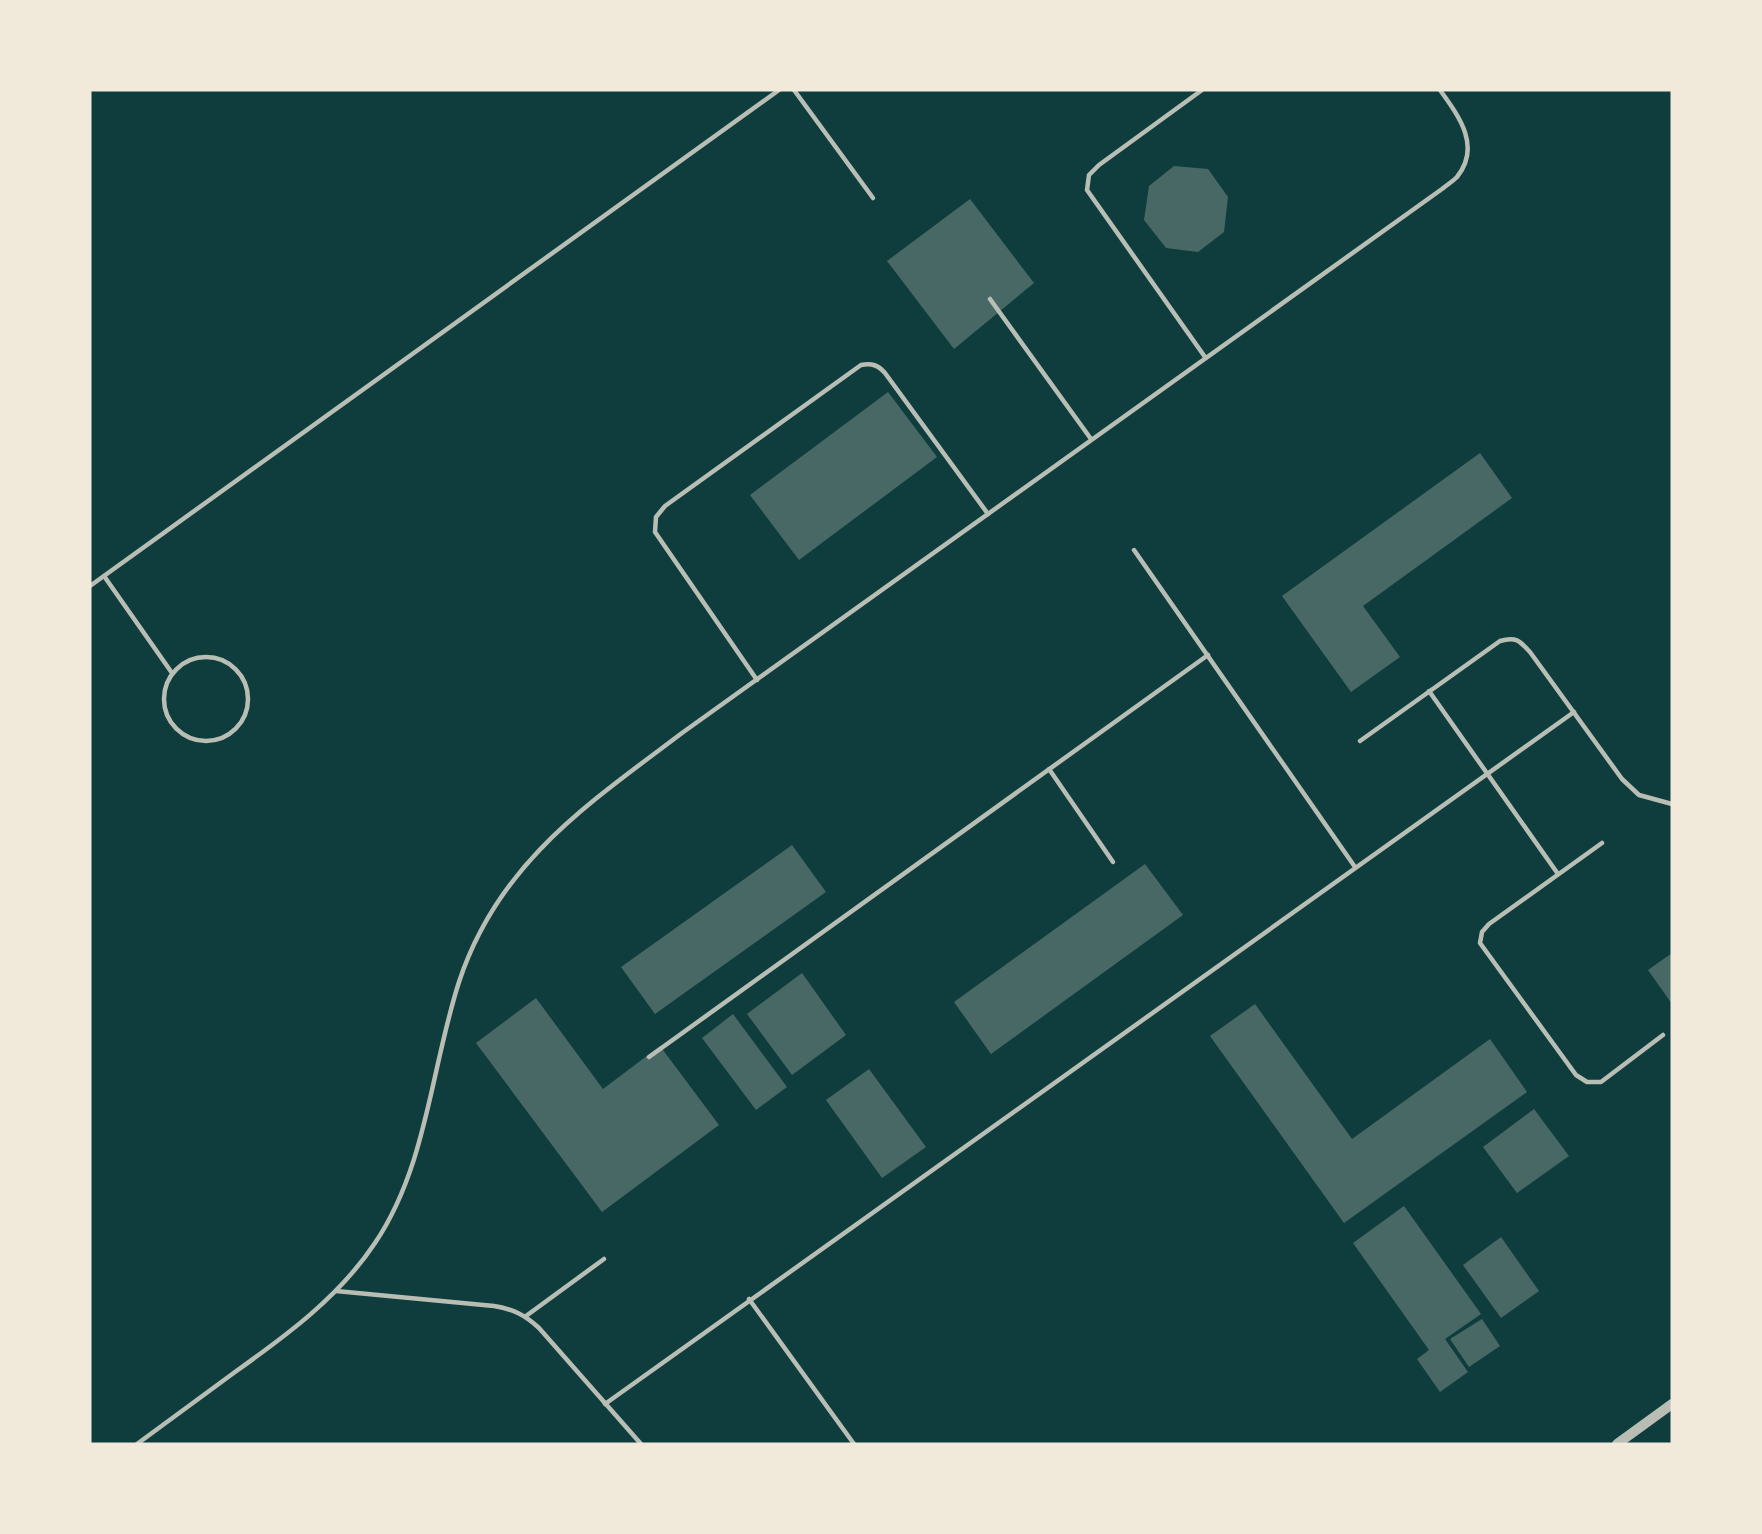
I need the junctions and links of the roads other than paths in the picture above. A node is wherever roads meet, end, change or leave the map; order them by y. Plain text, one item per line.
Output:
1 (779, 90) edge
2 (794, 90) edge
3 (1202, 90) edge
4 (1440, 90) edge
5 (873, 198) dead end
6 (990, 299) dead end
7 (1205, 357) junction
8 (1091, 439) junction
9 (988, 514) junction
10 (1134, 550) dead end
11 (104, 576) junction
12 (90, 586) edge
13 (1208, 655) junction
14 (172, 673) junction
15 (757, 680) junction
16 (1429, 691) junction
17 (1574, 712) junction
18 (1360, 741) dead end
19 (1048, 769) junction
20 (1487, 774) junction
21 (1672, 804) edge
22 (1602, 843) dead end
23 (1113, 862) dead end
24 (1356, 867) junction
25 (1558, 874) junction
26 (1663, 1035) dead end
27 (649, 1057) dead end
28 (604, 1258) dead end
29 (336, 1291) junction
30 (749, 1299) junction
31 (526, 1316) junction
32 (605, 1404) junction
33 (1672, 1404) edge
34 (137, 1444) edge
35 (641, 1444) edge
36 (854, 1444) edge
37 (1617, 1444) edge

1 - 11 lane
2 - 5 lane
3 - 7 lane
4 - 7 lane
6 - 8 lane
7 - 8 lane
8 - 9 lane
9 - 15 lane
9 - 15 lane
10 - 13 lane
11 - 12 lane
11 - 14 lane
13 - 19 lane
13 - 24 lane
14 - 14 lane
15 - 29 lane
16 - 17 lane
16 - 18 lane
16 - 20 lane
17 - 20 lane
17 - 21 lane
19 - 23 lane
19 - 27 lane
20 - 24 lane
20 - 25 lane
22 - 25 lane
24 - 30 lane
25 - 26 lane
28 - 31 lane
29 - 31 lane
29 - 34 lane
30 - 32 lane
30 - 36 lane
31 - 32 lane
32 - 35 lane
33 - 37 street

